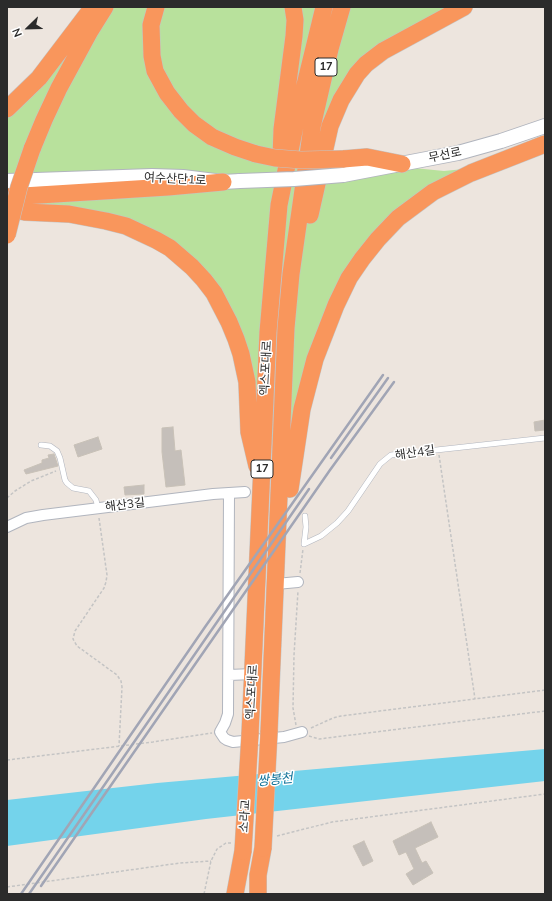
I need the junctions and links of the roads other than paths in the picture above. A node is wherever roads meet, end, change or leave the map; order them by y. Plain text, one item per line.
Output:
1 (93, 7) edge
2 (105, 7) edge
3 (152, 7) edge
4 (156, 7) edge
5 (293, 7) edge
6 (324, 7) edge
7 (342, 7) edge
8 (464, 7) edge
9 (150, 25) junction
10 (7, 108) edge
11 (545, 126) edge
12 (545, 144) edge
13 (402, 164) joint
14 (343, 167) junction
15 (7, 181) edge
16 (232, 182) junction
17 (7, 197) edge
18 (279, 205) junction
19 (7, 208) edge
20 (7, 235) edge
21 (286, 328) junction
22 (545, 438) edge
23 (41, 445) dead end
24 (261, 484) junction
25 (245, 492) dead end
26 (229, 493) junction
27 (98, 508) junction
28 (305, 516) dead end
29 (7, 527) edge
30 (298, 582) road end
31 (276, 584) junction
32 (253, 674) junction
33 (229, 675) junction
34 (269, 732) joint
35 (302, 732) road end
36 (250, 734) joint
37 (238, 847) junction
38 (263, 848) junction
39 (267, 875) junction
40 (235, 894) edge
41 (246, 894) edge
42 (258, 894) edge
43 (266, 894) edge
44 (270, 894) edge

1 - 10 highway
2 - 20 highway, bridge
3 - 9 highway
4 - 9 highway
5 - 18 highway
6 - 18 highway, 엑스포대로 / 17
7 - 21 highway, 엑스포대로 / 17
8 - 21 highway
9 - 14 highway, bridge
11 - 13 street, 무선로
12 - 31 highway
13 - 14 highway
14 - 16 street, 여수산단1로, bridge
15 - 16 street, 여수산단1로
16 - 17 highway
18 - 24 highway, 엑스포대로 / 17
19 - 24 highway
21 - 31 highway, 엑스포대로 / 17
22 - 28 lane, 해산4길
23 - 27 lane
24 - 32 highway, 엑스포대로 / 17
25 - 26 street, 해산3길
26 - 27 street, 해산3길
26 - 33 street
27 - 29 street, 해산3길
30 - 31 street
31 - 34 highway, 엑스포대로 / 17
32 - 33 street
32 - 36 highway, 엑스포대로 / 17
33 - 35 street
34 - 38 highway, 소라교 / 17, bridge
36 - 37 highway, 소라교 / 17, bridge
37 - 40 highway
37 - 41 highway, 17
38 - 39 highway
38 - 42 highway, 17
39 - 43 highway
39 - 44 highway

